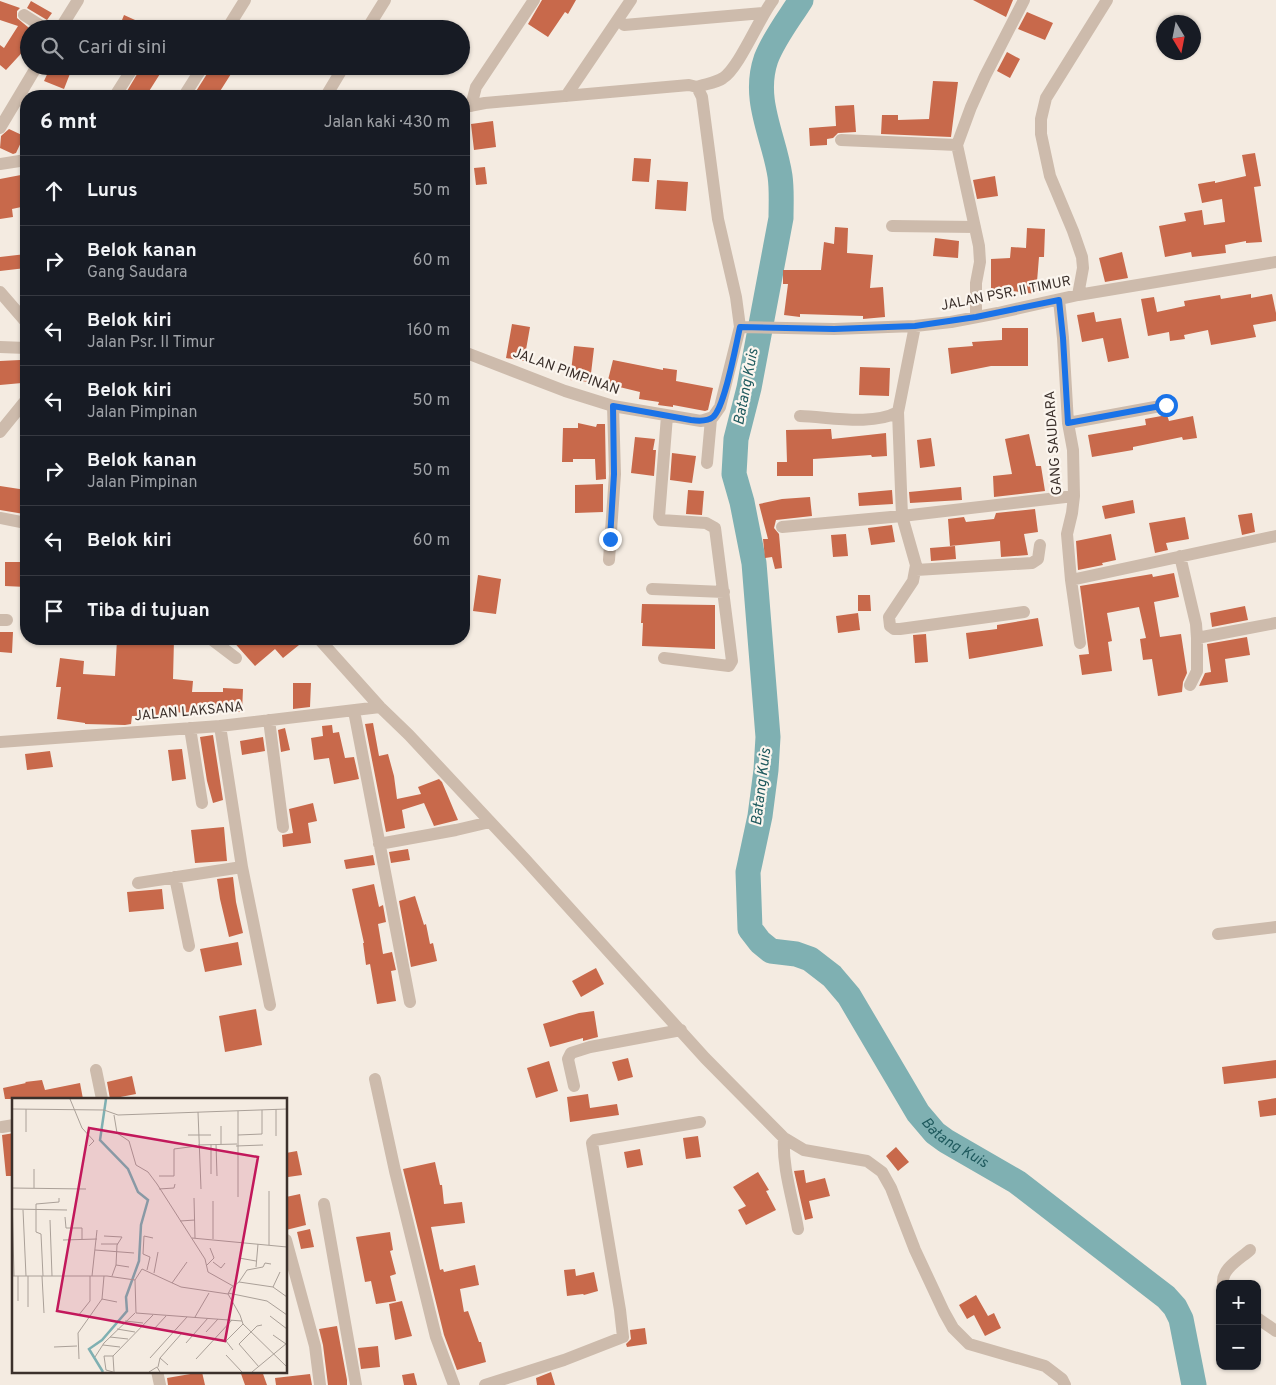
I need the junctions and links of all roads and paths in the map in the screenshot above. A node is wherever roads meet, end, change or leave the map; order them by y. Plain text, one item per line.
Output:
1 (78, 0) edge
2 (245, 0) edge
3 (385, 0) edge
4 (534, 0) edge
5 (631, 0) edge
6 (773, 0) edge
7 (1024, 0) edge
8 (1107, 0) edge
9 (763, 13) junction
10 (24, 15) dead end
11 (32, 20) edge
12 (66, 20) edge
13 (233, 20) edge
14 (373, 20) edge
15 (624, 25) dead end
16 (32, 75) edge
17 (128, 75) edge
18 (197, 75) edge
19 (339, 75) edge
20 (697, 87) junction
21 (23, 90) edge
22 (119, 90) edge
23 (188, 90) edge
24 (330, 90) edge
25 (20, 94) edge
26 (566, 96) junction
27 (470, 100) edge
28 (470, 106) edge
29 (0, 128) edge
30 (841, 140) dead end
31 (958, 145) junction
32 (20, 161) edge
33 (0, 164) edge
34 (892, 226) dead end
35 (975, 226) junction
36 (1276, 262) edge
37 (0, 292) edge
38 (1078, 296) junction
39 (1059, 300) junction
40 (20, 315) edge
41 (976, 317) junction
42 (915, 326) junction
43 (743, 327) junction
44 (0, 347) edge
45 (20, 348) edge
46 (470, 357) edge
47 (1166, 405) dead end
48 (613, 406) junction
49 (898, 412) junction
50 (20, 416) edge
51 (666, 416) junction
52 (800, 416) dead end
53 (711, 419) junction
54 (1068, 423) junction
55 (0, 432) edge
56 (706, 463) dead end
57 (1074, 496) junction
58 (902, 516) junction
59 (0, 518) edge
60 (20, 522) edge
61 (782, 527) dead end
62 (1276, 536) edge
63 (1040, 545) dead end
64 (1180, 556) junction
65 (609, 560) dead end
66 (916, 570) junction
67 (1071, 580) junction
68 (652, 589) dead end
69 (724, 592) junction
70 (1024, 612) dead end
71 (1276, 623) edge
72 (1197, 638) junction
73 (1080, 642) dead end
74 (219, 645) edge
75 (324, 645) edge
76 (236, 658) dead end
77 (664, 658) dead end
78 (1190, 686) dead end
79 (380, 707) junction
80 (354, 711) junction
81 (269, 720) junction
82 (220, 726) junction
83 (190, 728) junction
84 (0, 742) edge
85 (202, 803) dead end
86 (490, 822) junction
87 (283, 827) dead end
88 (379, 844) junction
89 (242, 867) junction
90 (175, 878) junction
91 (138, 883) dead end
92 (1276, 927) edge
93 (1218, 934) dead end
94 (189, 946) dead end
95 (410, 1002) dead end
96 (270, 1005) dead end
97 (681, 1030) junction
98 (96, 1070) dead end
99 (376, 1080) dead end
100 (574, 1086) dead end
101 (102, 1098) edge
102 (700, 1122) dead end
103 (784, 1138) junction
104 (324, 1204) dead end
105 (798, 1229) dead end
106 (288, 1247) edge
107 (1250, 1250) dead end
108 (1222, 1280) edge
109 (1261, 1321) edge
110 (1276, 1330) edge
111 (157, 1372) edge
112 (160, 1385) edge
113 (320, 1385) edge
114 (356, 1385) edge
115 (454, 1385) edge
116 (485, 1385) edge
117 (1065, 1385) edge

1 - 12 street
2 - 13 street
3 - 14 street
4 - 27 street
5 - 26 street
6 - 9 street
7 - 31 street
8 - 38 street
9 - 15 street
9 - 20 street
10 - 11 street
16 - 21 street
17 - 22 street
18 - 23 street
19 - 24 street
20 - 26 street
20 - 43 street
25 - 29 street
26 - 28 street
30 - 31 street
31 - 35 street
32 - 33 street
34 - 35 street
35 - 41 street
36 - 38 street, JALAN PSR. II TIMUR
37 - 40 street
38 - 39 street, JALAN PSR. II TIMUR
39 - 41 street, JALAN PSR. II TIMUR
39 - 54 street, GANG SAUDARA
41 - 42 street, JALAN PSR. II TIMUR
42 - 43 street, JALAN PSR. II TIMUR
42 - 49 street
43 - 53 street
44 - 45 street
46 - 48 street, JALAN PIMPINAN
47 - 54 street
48 - 51 street, JALAN PIMPINAN
48 - 65 street
49 - 52 street
49 - 58 street
50 - 55 street
51 - 53 street, JALAN PIMPINAN
51 - 69 street
53 - 56 street
54 - 57 street, GANG SAUDARA
57 - 58 street
57 - 67 street, GANG SAUDARA
58 - 61 street
58 - 66 street
59 - 60 street
62 - 64 street
63 - 66 street
64 - 67 street
64 - 72 street
66 - 70 street
67 - 73 street, GANG SAUDARA
68 - 69 street
69 - 77 street
71 - 72 street
72 - 78 street
74 - 76 street
75 - 79 street
79 - 80 street, JALAN LAKSANA
79 - 86 street
80 - 81 street, JALAN LAKSANA
80 - 88 street
81 - 82 street, JALAN LAKSANA
81 - 87 street
82 - 83 street, JALAN LAKSANA
82 - 89 street
83 - 84 street, JALAN LAKSANA
83 - 85 street
86 - 88 street
86 - 97 street
88 - 95 street
89 - 90 street
89 - 96 street
90 - 91 street
90 - 94 street
92 - 93 street
97 - 100 street
97 - 103 street
98 - 101 street
99 - 115 street
102 - 116 street
103 - 105 street
103 - 117 street
104 - 114 street
106 - 113 street
107 - 108 street
109 - 110 street
111 - 112 street

